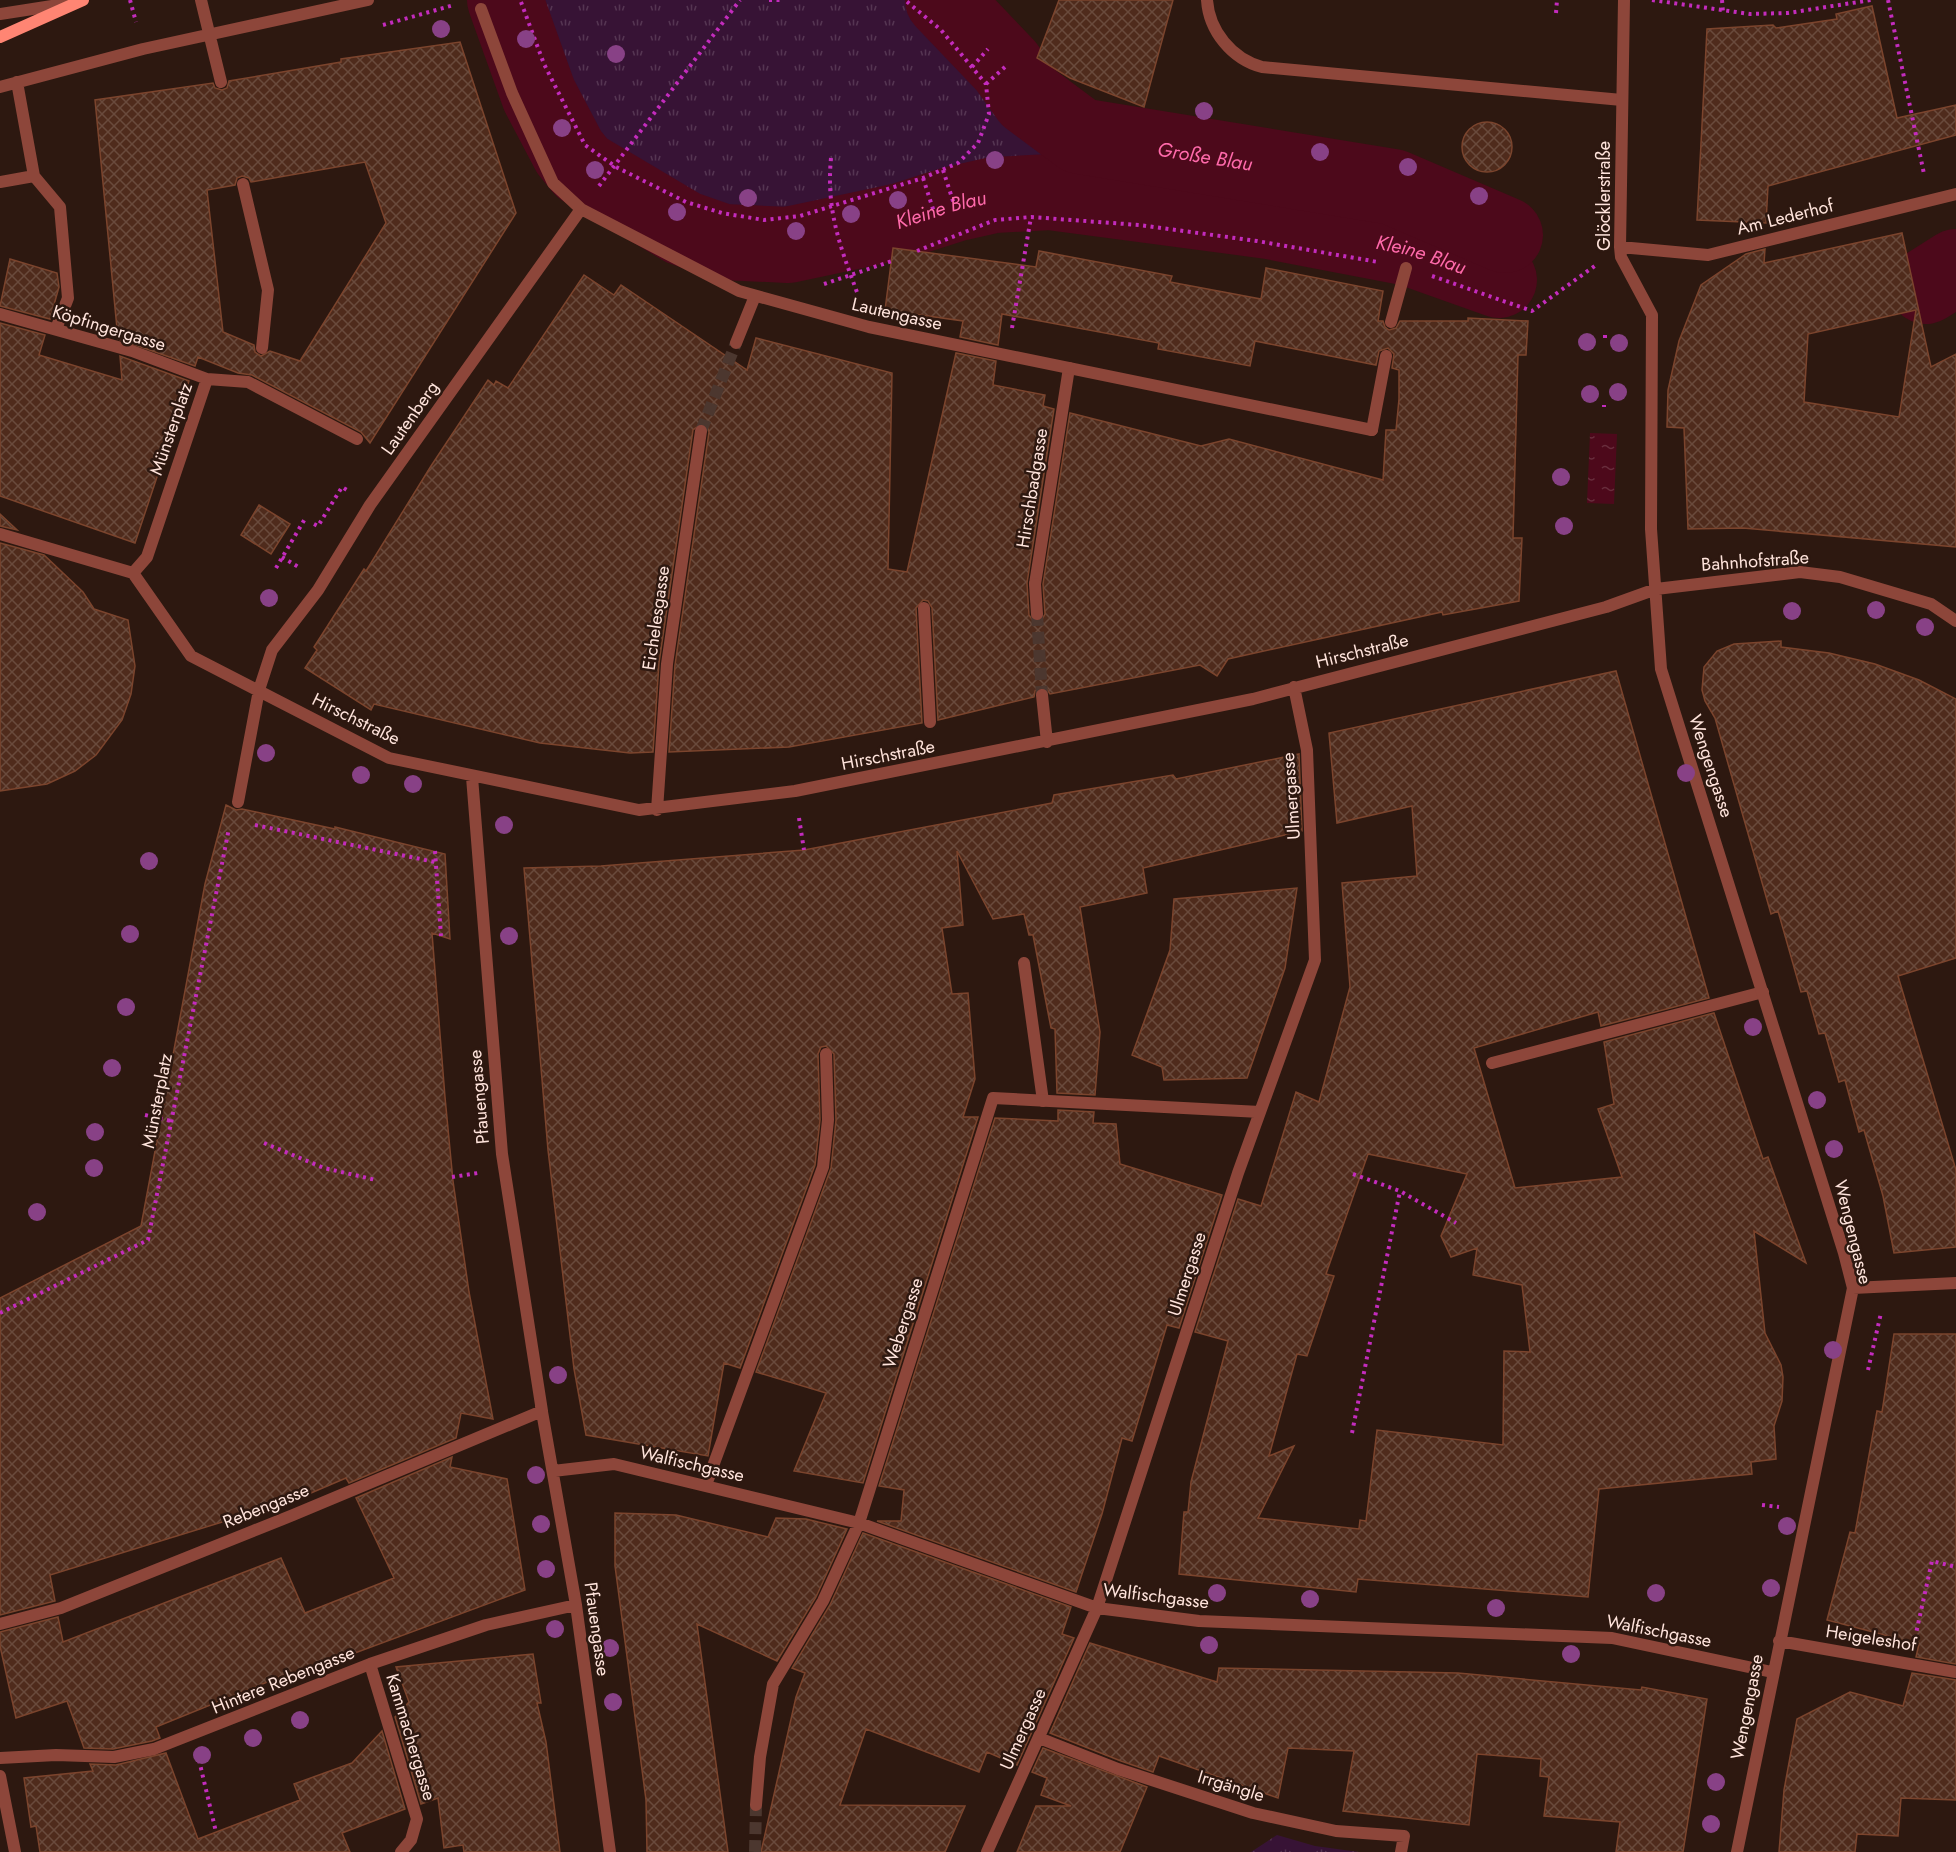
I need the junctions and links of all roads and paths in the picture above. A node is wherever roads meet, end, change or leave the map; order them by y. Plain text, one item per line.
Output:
1 (201, 0) edge
2 (368, 0) edge
3 (740, 0) edge
4 (769, 0) edge
5 (784, 0) edge
6 (905, 0) edge
7 (1207, 0) edge
8 (1557, 0) edge
9 (1624, 0) edge
10 (1651, 0) edge
11 (1722, 0) edge
12 (1871, 0) edge
13 (1888, 0) edge
14 (80, 1) edge
15 (521, 2) dead end
16 (481, 9) dead end
17 (1723, 12) junction
18 (1556, 13) dead end
19 (0, 14) edge
20 (210, 34) junction
21 (0, 37) edge
22 (988, 49) dead end
23 (1006, 66) dead end
24 (972, 67) junction
25 (17, 82) junction
26 (221, 82) dead end
27 (986, 84) junction
28 (0, 87) edge
29 (1622, 100) junction
30 (831, 158) dead end
31 (616, 167) junction
32 (943, 170) junction
33 (609, 174) dead end
34 (34, 176) junction
35 (923, 178) junction
36 (0, 182) edge
37 (243, 184) dead end
38 (1956, 194) edge
39 (1927, 201) junction
40 (954, 204) dead end
41 (830, 207) junction
42 (581, 209) junction
43 (934, 212) dead end
44 (1031, 217) junction
45 (1620, 247) junction
46 (917, 250) dead end
47 (892, 261) dead end
48 (1406, 268) junction
49 (851, 276) junction
50 (816, 286) dead end
51 (755, 296) junction
52 (0, 314) edge
53 (1391, 322) dead end
54 (869, 327) junction
55 (56, 329) junction
56 (736, 343) tunnel mouth
57 (261, 348) dead end
58 (1007, 356) junction
59 (1386, 356) dead end
60 (1069, 368) junction
61 (207, 380) junction
62 (701, 431) tunnel mouth
63 (357, 439) dead end
64 (342, 487) dead end
65 (306, 517) dead end
66 (314, 524) dead end
67 (0, 534) edge
68 (282, 557) junction
69 (292, 564) dead end
70 (276, 568) dead end
71 (133, 573) junction
72 (1656, 589) junction
73 (1606, 607) joint
74 (924, 608) dead end
75 (1037, 614) tunnel mouth
76 (1955, 619) edge
77 (1294, 687) junction
78 (259, 690) junction
79 (1042, 695) tunnel mouth
80 (930, 722) dead end
81 (1047, 742) junction
82 (472, 777) junction
83 (238, 802) dead end
84 (657, 810) junction
85 (231, 820) dead end
86 (253, 825) dead end
87 (435, 851) dead end
88 (435, 862) junction
89 (441, 936) dead end
90 (1024, 963) dead end
91 (1763, 992) junction
92 (826, 1054) dead end
93 (1492, 1063) dead end
94 (1042, 1101) junction
95 (1260, 1112) junction
96 (144, 1115) dead end
97 (171, 1121) junction
98 (264, 1143) dead end
99 (1353, 1174) dead end
100 (376, 1180) dead end
101 (1400, 1191) junction
102 (1456, 1223) dead end
103 (1956, 1283) edge
104 (1852, 1288) junction
105 (0, 1313) edge
106 (539, 1395) dead end
107 (542, 1411) junction
108 (1352, 1433) dead end
109 (553, 1471) junction
110 (705, 1485) junction
111 (859, 1523) junction
112 (1956, 1567) edge
113 (576, 1605) junction
114 (1097, 1608) junction
115 (0, 1624) edge
116 (1779, 1641) junction
117 (1909, 1662) junction
118 (370, 1664) junction
119 (1772, 1672) junction
120 (1956, 1672) edge
121 (194, 1736) junction
122 (1039, 1738) junction
123 (0, 1758) edge
124 (0, 1776) edge
125 (756, 1805) tunnel mouth
126 (216, 1832) dead end
127 (15, 1852) edge
128 (401, 1852) edge
129 (610, 1852) edge
130 (987, 1852) edge
131 (1401, 1852) edge
132 (1737, 1852) edge

1 - 20 street
2 - 20 street
3 - 31 path
4 - 5 path
6 - 24 path
7 - 29 street
8 - 18 path
9 - 29 street, Glöcklerstraße
10 - 17 path
11 - 17 path
12 - 17 path
13 - 39 path
14 - 19 street
14 - 21 street
15 - 31 path
16 - 42 street, Lautengasse
20 - 25 street
20 - 26 street
22 - 24 path
23 - 27 path
24 - 27 path
25 - 28 street
25 - 34 street
27 - 32 path
29 - 45 street, Glöcklerstraße
30 - 41 path
31 - 33 path
31 - 41 path
32 - 35 path
32 - 40 path
34 - 36 street
34 - 55 street
35 - 41 path
35 - 43 path
37 - 57 street
38 - 39 street, Am Lederhof
39 - 45 street, Am Lederhof
41 - 49 path
42 - 51 street, Lautengasse
42 - 78 street, Lautenberg
44 - 46 path
44 - 48 path
44 - 58 path
45 - 48 path
45 - 72 street, Glöcklerstraße
47 - 49 path
48 - 53 street
49 - 50 path
49 - 54 path
51 - 54 street, Lautengasse
51 - 56 street
52 - 55 street, Köpfingergasse
54 - 58 street, Lautengasse
55 - 61 street, Köpfingergasse
58 - 60 street, Lautengasse
59 - 60 street, Lautengasse
60 - 75 street, Hirschbadgasse
61 - 63 street, Münsterplatz
61 - 71 street, Münsterplatz
62 - 84 street, Eichelesgasse
64 - 66 path
65 - 68 path
67 - 71 street
68 - 69 path
68 - 70 path
71 - 78 street, Hirschstraße
72 - 73 street, Bahnhofstraße
72 - 76 street, Bahnhofstraße
72 - 91 street, Wengengasse
73 - 77 street, Hirschstraße
74 - 80 street, Hirschstraße
77 - 81 street, Hirschstraße
77 - 95 street, Ulmergasse
78 - 82 street, Hirschstraße
78 - 83 street
79 - 81 street
81 - 84 street, Hirschstraße
82 - 84 street, Hirschstraße
82 - 107 street, Pfauengasse
85 - 97 path, Münsterplatz
86 - 88 path
87 - 88 path
88 - 89 path
90 - 94 street
91 - 93 street
91 - 104 street, Wengengasse
92 - 110 street
94 - 95 street, Webergasse
94 - 111 street, Webergasse
95 - 114 street, Ulmergasse
96 - 97 path
97 - 105 path, Münsterplatz
98 - 100 path
99 - 101 path
101 - 102 path
101 - 108 path
103 - 104 street
104 - 116 street, Wengengasse
106 - 107 street, Pfauengasse
107 - 109 street, Pfauengasse
107 - 115 street, Rebengasse
109 - 110 street, Walfischgasse
109 - 113 street, Pfauengasse
110 - 111 street, Walfischgasse
111 - 114 street, Walfischgasse
111 - 125 street, Webergasse
112 - 117 path
113 - 118 street, Hintere Rebengasse
113 - 129 street, Pfauengasse
114 - 119 street, Walfischgasse
114 - 122 street, Ulmergasse
116 - 117 street, Heigeleshof
116 - 119 street, Wengengasse
117 - 120 street, Heigeleshof
118 - 121 street, Hintere Rebengasse
118 - 128 street, Kammachergasse
119 - 132 street, Wengengasse
121 - 123 street, Hintere Rebengasse
121 - 126 path
122 - 130 street, Ulmergasse
122 - 131 street, Irrgängle
124 - 127 street

